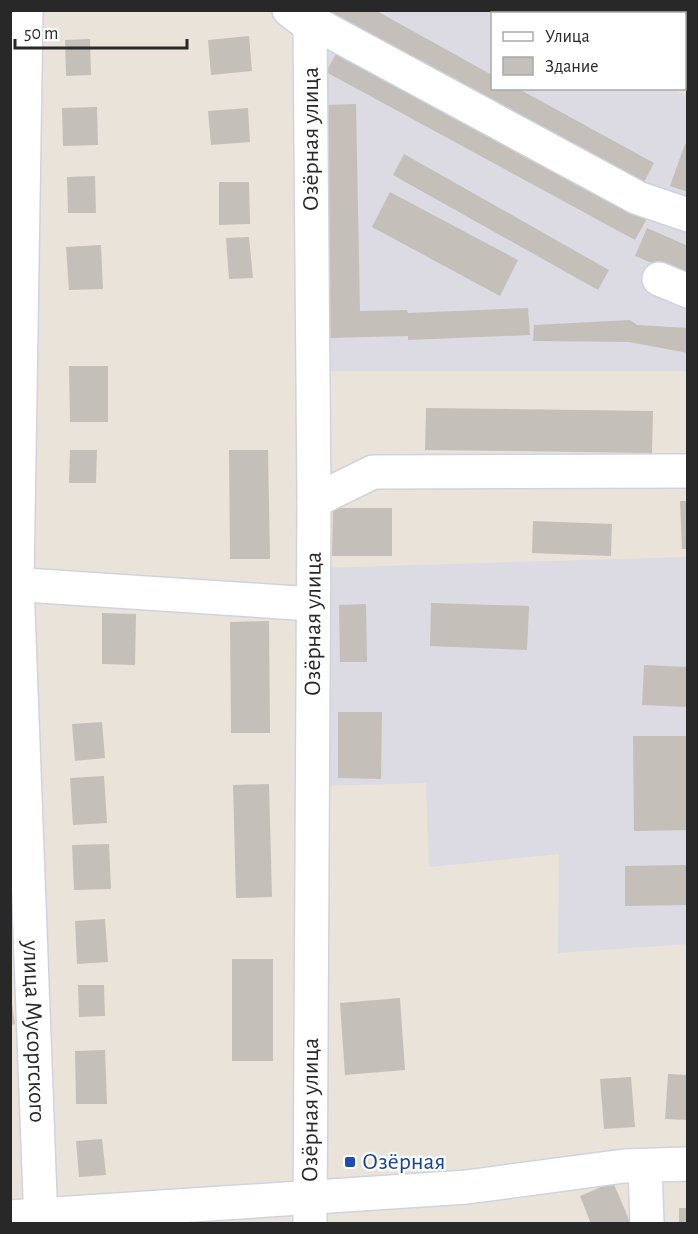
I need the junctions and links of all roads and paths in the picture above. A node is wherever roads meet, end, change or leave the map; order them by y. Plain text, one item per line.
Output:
1 (26, 10) edge
2 (300, 18) edge
3 (687, 215) edge
4 (687, 471) edge
5 (314, 501) junction
6 (14, 584) edge
7 (312, 604) junction
8 (21, 973) edge
9 (687, 1164) edge
10 (645, 1166) junction
11 (310, 1211) edge
12 (31, 1219) edge
13 (647, 1224) edge

1 - 6 street, улица Мусоргского
2 - 3 street
2 - 5 street, Озёрная улица
4 - 5 street
5 - 7 street, Озёрная улица
6 - 7 street
6 - 8 street, улица Мусоргского
7 - 11 street, Озёрная улица
8 - 12 street, улица Мусоргского
9 - 10 street
10 - 11 street
10 - 13 street
11 - 12 street

